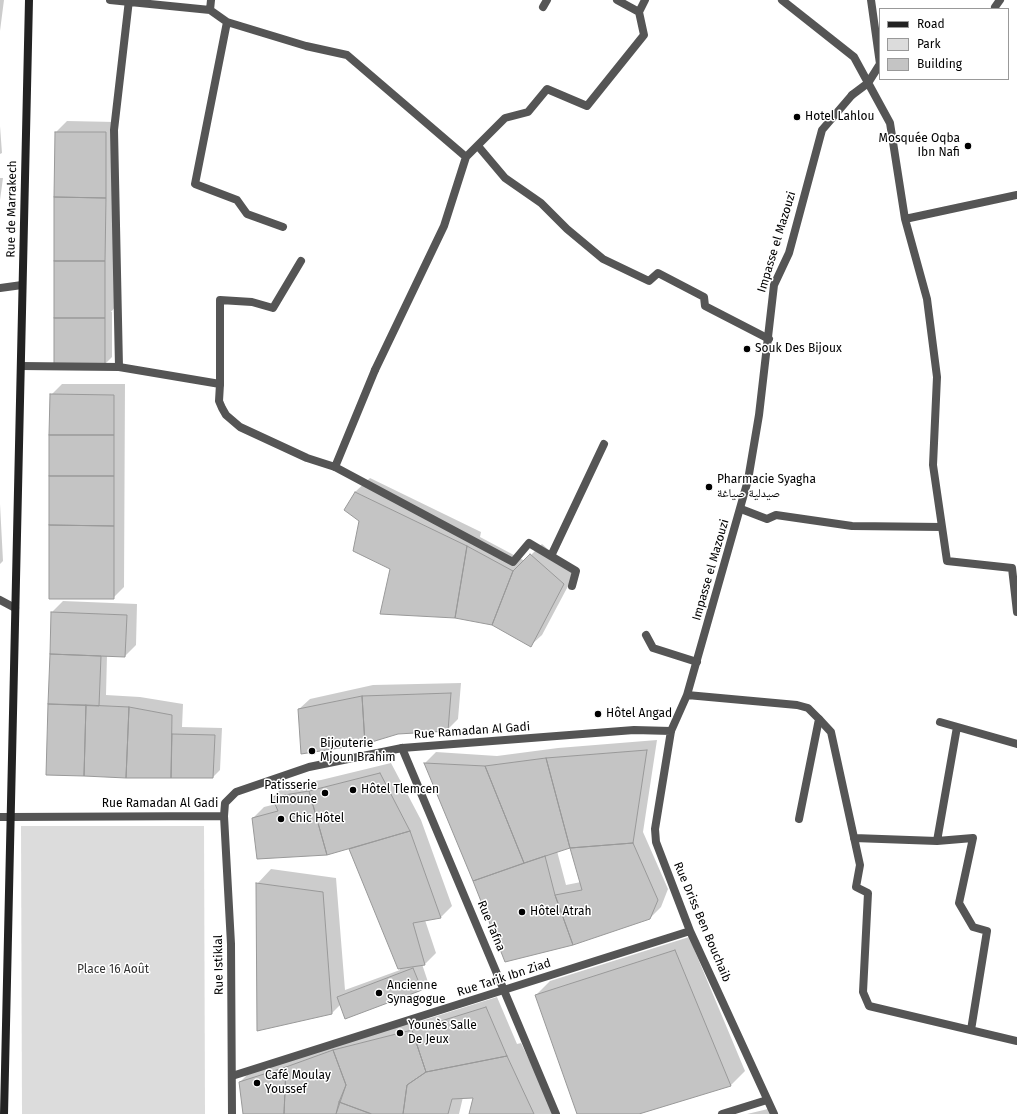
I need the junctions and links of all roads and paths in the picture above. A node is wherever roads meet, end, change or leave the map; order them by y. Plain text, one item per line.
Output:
1 (29, 0) edge
2 (110, 0) edge
3 (211, 0) edge
4 (617, 0) edge
5 (645, 0) edge
6 (782, 0) edge
7 (871, 0) edge
8 (129, 1) edge
9 (210, 10) junction
10 (639, 12) junction
11 (227, 22) junction
12 (879, 57) edge
13 (879, 66) edge
14 (868, 83) junction
15 (478, 146) junction
16 (466, 157) junction
17 (1017, 195) edge
18 (906, 219) junction
19 (283, 227) dead end
20 (301, 261) dead end
21 (22, 286) junction
22 (0, 288) edge
23 (769, 339) junction
24 (20, 366) junction
25 (119, 367) junction
26 (220, 384) junction
27 (604, 444) dead end
28 (336, 467) junction
29 (741, 509) junction
30 (942, 527) junction
31 (551, 556) junction
32 (572, 586) dead end
33 (0, 600) edge
34 (15, 608) junction
35 (1017, 612) edge
36 (646, 635) dead end
37 (697, 662) junction
38 (687, 695) junction
39 (819, 719) junction
40 (940, 722) dead end
41 (957, 727) junction
42 (671, 730) junction
43 (1017, 744) edge
44 (402, 748) junction
45 (224, 816) junction
46 (0, 817) edge
47 (10, 817) junction
48 (799, 819) dead end
49 (854, 838) junction
50 (938, 841) junction
51 (690, 931) junction
52 (505, 990) junction
53 (971, 1030) junction
54 (1017, 1041) edge
55 (232, 1076) junction
56 (767, 1100) junction
57 (4, 1114) edge
58 (232, 1114) edge
59 (556, 1114) edge
60 (722, 1114) edge
61 (774, 1114) edge

1 - 21 main road, Rue de Marrakech
2 - 8 street
3 - 9 street
4 - 10 street
5 - 10 street
6 - 14 street
7 - 12 street
8 - 9 street
8 - 25 street
9 - 11 street
10 - 15 street
11 - 16 street
11 - 19 street
13 - 14 street
14 - 18 street
14 - 23 street, Impasse el Mazouzi
15 - 16 street
15 - 23 street
16 - 28 street
17 - 18 street
18 - 30 street
20 - 26 street
21 - 22 street
21 - 24 main road, Rue de Marrakech
23 - 29 street, Impasse el Mazouzi
24 - 25 street
24 - 34 main road, Rue de Marrakech
25 - 26 street
26 - 28 street
27 - 31 street
28 - 31 street
29 - 30 street
29 - 37 street, Impasse el Mazouzi
30 - 35 street
31 - 32 street
33 - 34 street
34 - 47 main road, Rue de Marrakech
36 - 37 street
37 - 38 street, Impasse el Mazouzi
38 - 39 street
38 - 42 street, Impasse el Mazouzi
39 - 48 street
39 - 49 street
40 - 41 street
41 - 43 street
41 - 50 street
42 - 44 street, Rue Ramadan Al Gadi
42 - 51 street, Rue Driss Ben Bouchaib
44 - 45 street, Rue Ramadan Al Gadi
44 - 52 street, Rue Tafna
45 - 47 street, Rue Ramadan Al Gadi
45 - 55 street, Rue Istiklal
46 - 47 street, Rue Ramadan Al Gadi
47 - 57 main road, Rue de Marrakech
49 - 50 street
49 - 53 street
50 - 53 street
51 - 52 street, Rue Tarik Ibn Ziad
51 - 56 street, Rue Driss Ben Bouchaib
52 - 55 street, Rue Tarik Ibn Ziad
52 - 59 street, Rue Tafna
53 - 54 street
55 - 58 street, Rue Istiklal
56 - 60 street
56 - 61 street, Rue Driss Ben Bouchaib

